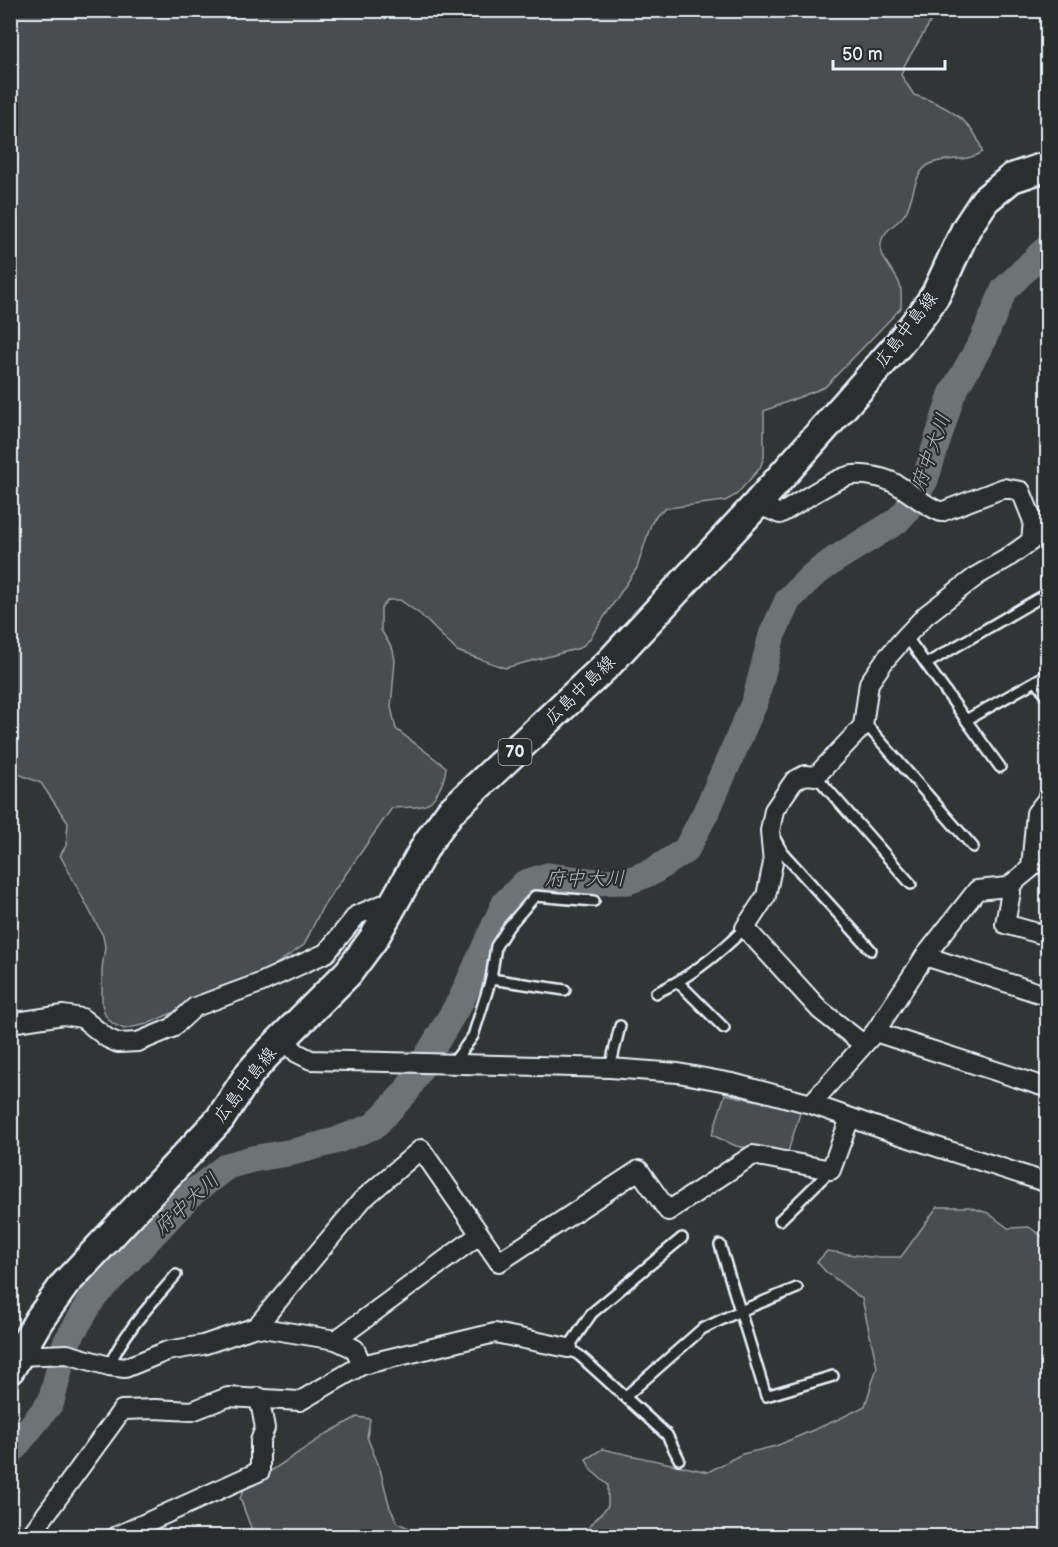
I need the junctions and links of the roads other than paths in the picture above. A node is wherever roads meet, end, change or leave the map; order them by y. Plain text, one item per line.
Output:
1 (1047, 166) edge
2 (757, 504) junction
3 (1047, 593) edge
4 (906, 636) junction
5 (926, 664) junction
6 (1047, 674) edge
7 (1036, 681) junction
8 (1047, 697) edge
9 (966, 720) junction
10 (864, 721) junction
11 (1000, 767) dead end
12 (816, 776) junction
13 (1047, 798) edge
14 (770, 831) junction
15 (973, 847) dead end
16 (911, 884) dead end
17 (1008, 887) junction
18 (396, 899) junction
19 (594, 902) dead end
20 (745, 928) junction
21 (1047, 936) edge
22 (871, 950) dead end
23 (925, 956) junction
24 (491, 979) junction
25 (678, 982) junction
26 (565, 990) dead end
27 (656, 993) dead end
28 (1047, 996) edge
29 (10, 1023) edge
30 (620, 1026) dead end
31 (724, 1028) dead end
32 (282, 1038) junction
33 (869, 1038) junction
34 (448, 1064) junction
35 (610, 1068) junction
36 (1047, 1088) edge
37 (811, 1104) junction
38 (850, 1118) junction
39 (831, 1170) junction
40 (1047, 1183) edge
41 (780, 1220) dead end
42 (479, 1235) junction
43 (682, 1238) dead end
44 (720, 1245) dead end
45 (177, 1275) dead end
46 (797, 1288) dead end
47 (740, 1311) junction
48 (256, 1327) junction
49 (336, 1340) junction
50 (567, 1348) junction
51 (23, 1360) edge
52 (362, 1365) junction
53 (110, 1366) junction
54 (832, 1376) dead end
55 (626, 1396) junction
56 (259, 1397) junction
57 (679, 1459) dead end
58 (10, 1533) edge
59 (17, 1536) edge
60 (30, 1536) edge
61 (117, 1536) edge

1 - 2 main road, 広島中島線 / 70
2 - 4 street
2 - 18 main road, 広島中島線 / 70
3 - 5 lane
4 - 5 lane
4 - 10 street
5 - 9 lane
6 - 7 lane
7 - 8 lane
7 - 9 lane
9 - 11 lane
10 - 12 street
10 - 15 lane
12 - 14 street
12 - 16 lane
13 - 17 street
14 - 20 street
14 - 22 lane
17 - 21 street
17 - 23 street
18 - 29 street
18 - 32 main road, 広島中島線 / 70
19 - 24 lane
20 - 25 lane
20 - 33 street
23 - 28 street
23 - 33 street
24 - 26 lane
24 - 34 lane
25 - 27 lane
25 - 31 lane
30 - 35 lane
32 - 34 street
32 - 51 main road, 広島中島線 / 70
33 - 36 street
33 - 37 street
34 - 35 street
35 - 37 street
37 - 38 street
38 - 39 street
38 - 40 street
39 - 41 lane
39 - 42 street
42 - 48 street
42 - 49 street
43 - 50 lane
44 - 47 lane
45 - 53 lane
46 - 47 lane
47 - 54 lane
47 - 55 lane
48 - 49 street
48 - 53 street
49 - 52 street
50 - 52 street
50 - 55 lane
51 - 53 street
52 - 56 street
55 - 57 lane
56 - 60 street
56 - 61 street
58 - 59 street

